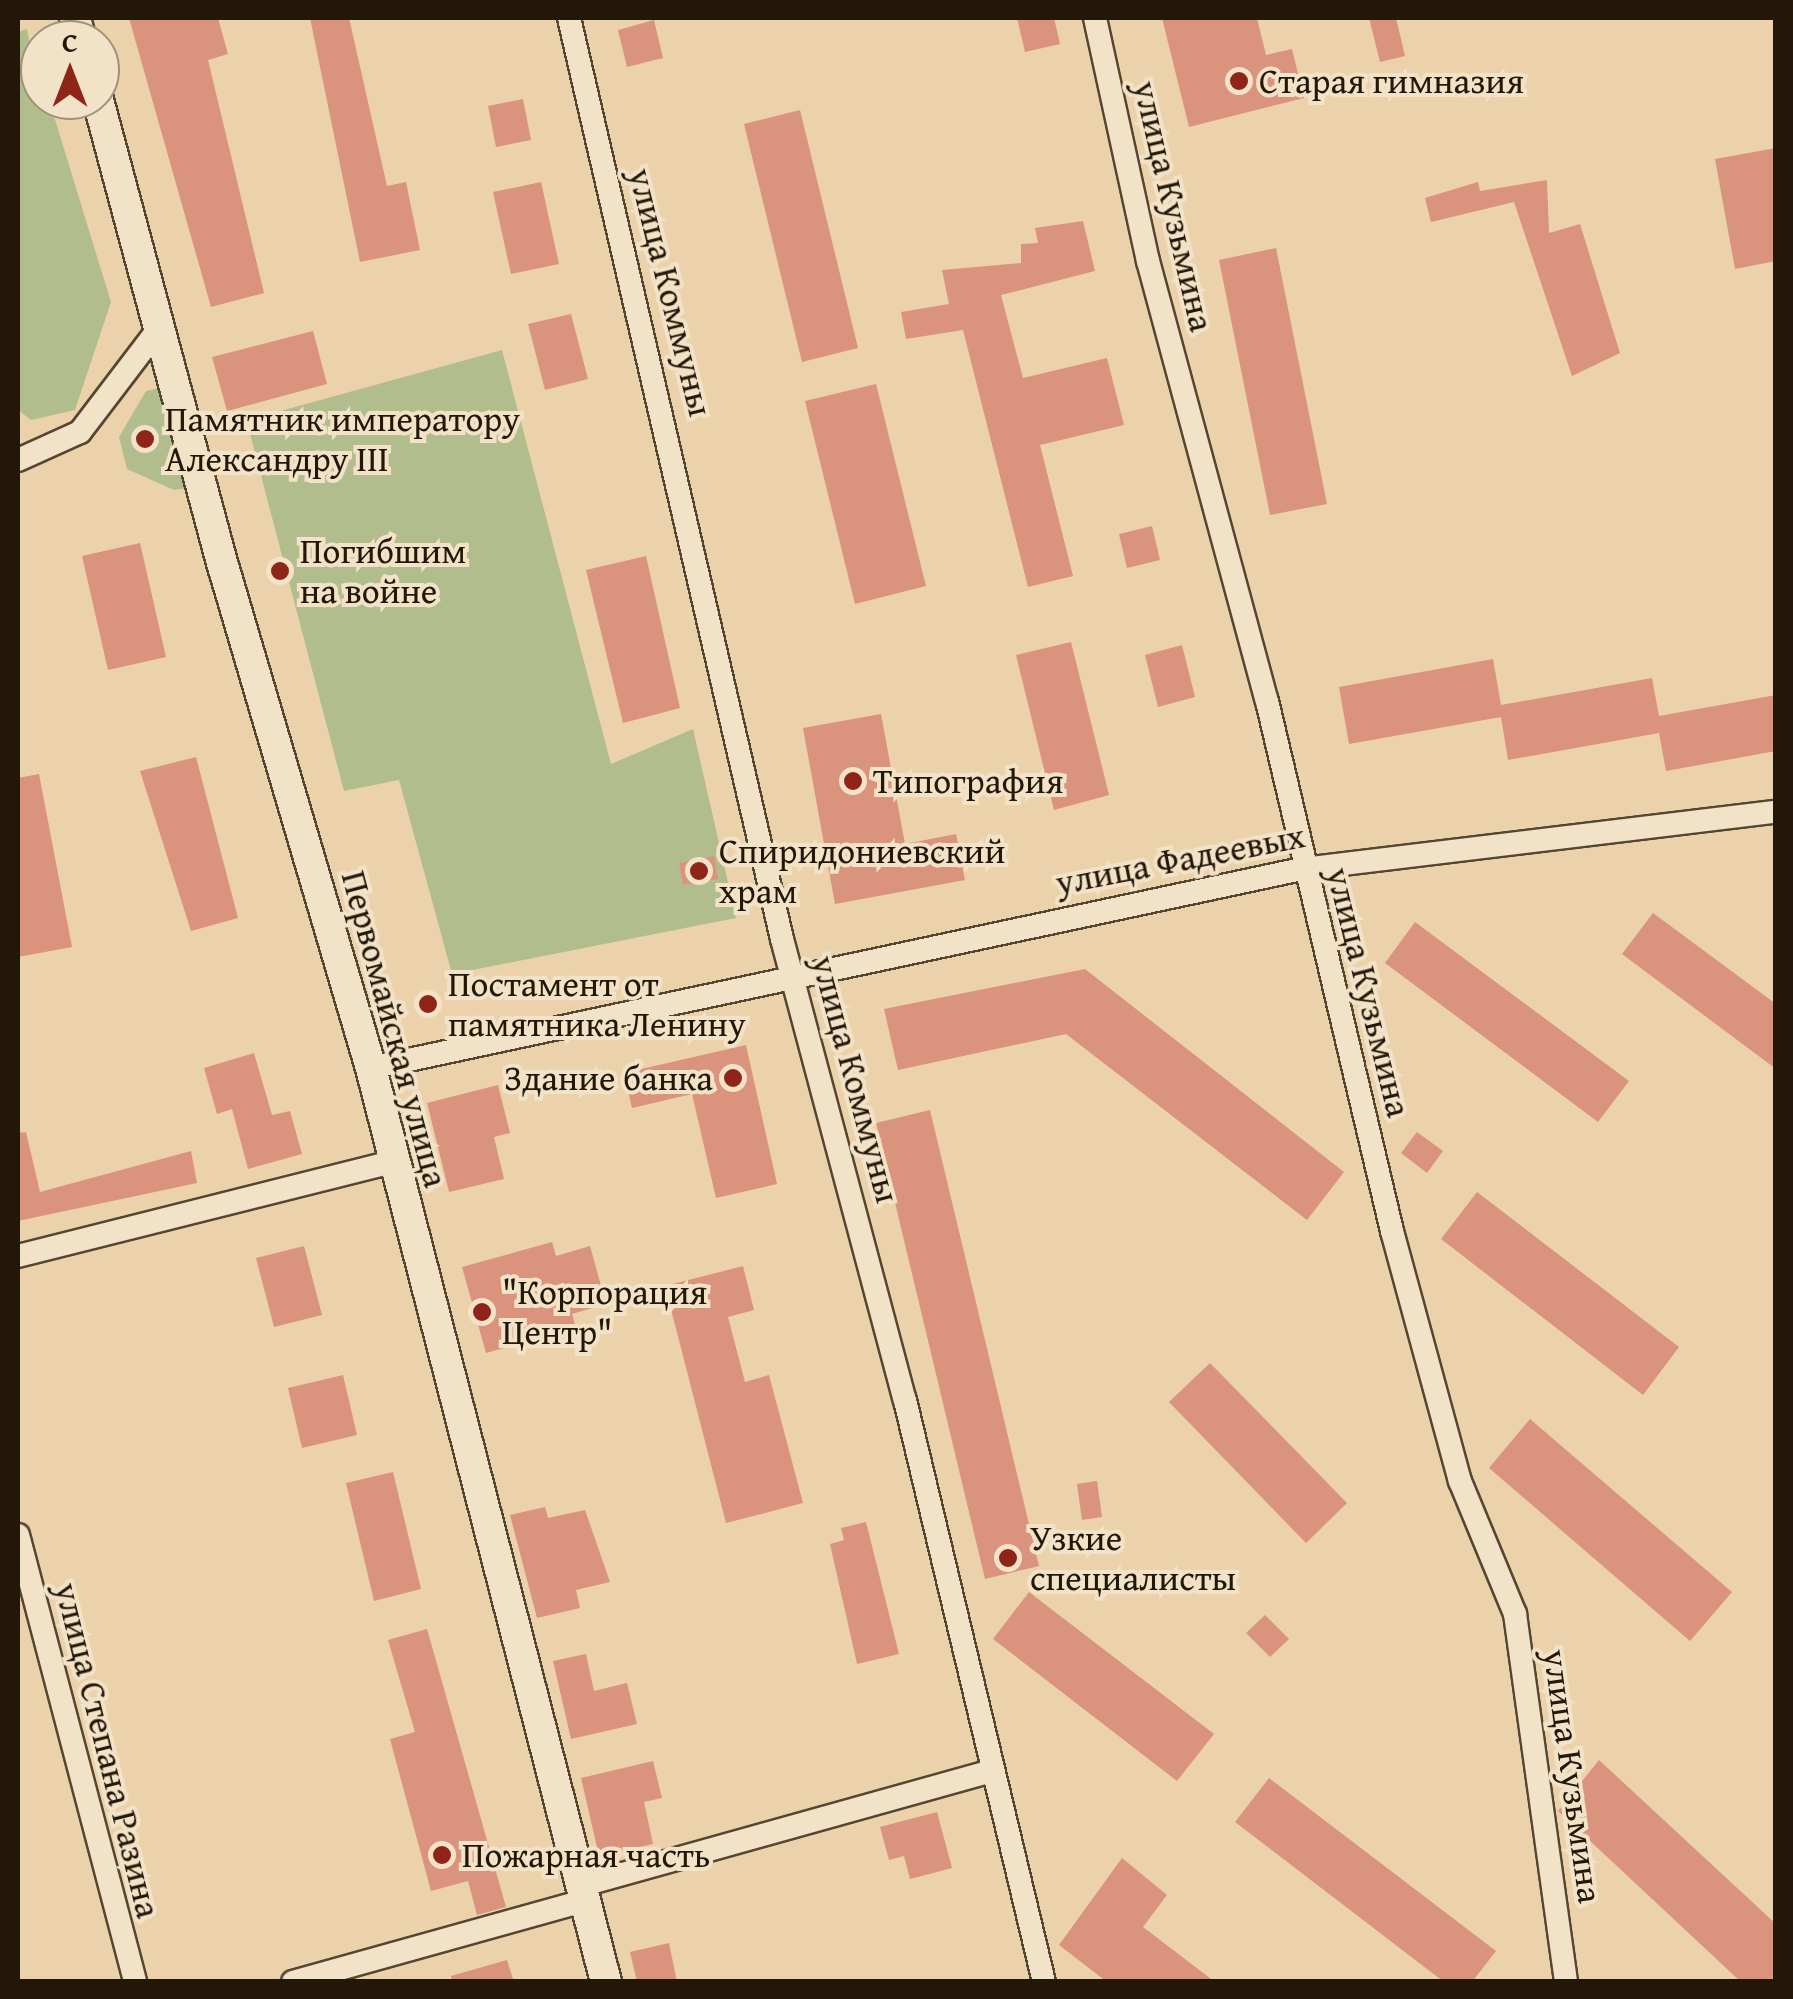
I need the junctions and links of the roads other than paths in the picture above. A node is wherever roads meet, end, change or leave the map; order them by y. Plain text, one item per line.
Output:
1 (569, 18) edge
2 (1095, 18) edge
3 (103, 120) edge
4 (160, 327) junction
5 (18, 460) edge
6 (1776, 812) edge
7 (1302, 869) junction
8 (791, 975) junction
9 (371, 1068) junction
10 (393, 1162) junction
11 (18, 1256) edge
12 (18, 1535) edge
13 (993, 1771) junction
14 (582, 1894) junction
15 (135, 1982) edge
16 (293, 1982) edge
17 (606, 1982) edge
18 (1044, 1982) edge
19 (1566, 1982) edge

1 - 8 street, улица Коммуны
2 - 7 street, улица Кузьмина
3 - 4 main road, Первомайская улица
4 - 5 street
4 - 9 main road, Первомайская улица
6 - 7 street, улица Фадеевых
7 - 8 street, улица Фадеевых
7 - 19 street, улица Кузьмина
8 - 9 street, улица Фадеевых
8 - 13 street, улица Коммуны
9 - 10 main road, Первомайская улица
10 - 11 street
10 - 14 main road, Первомайская улица
12 - 15 street, улица Степана Разина
13 - 14 street
13 - 18 street, улица Коммуны
14 - 16 street
14 - 17 main road, Первомайская улица

